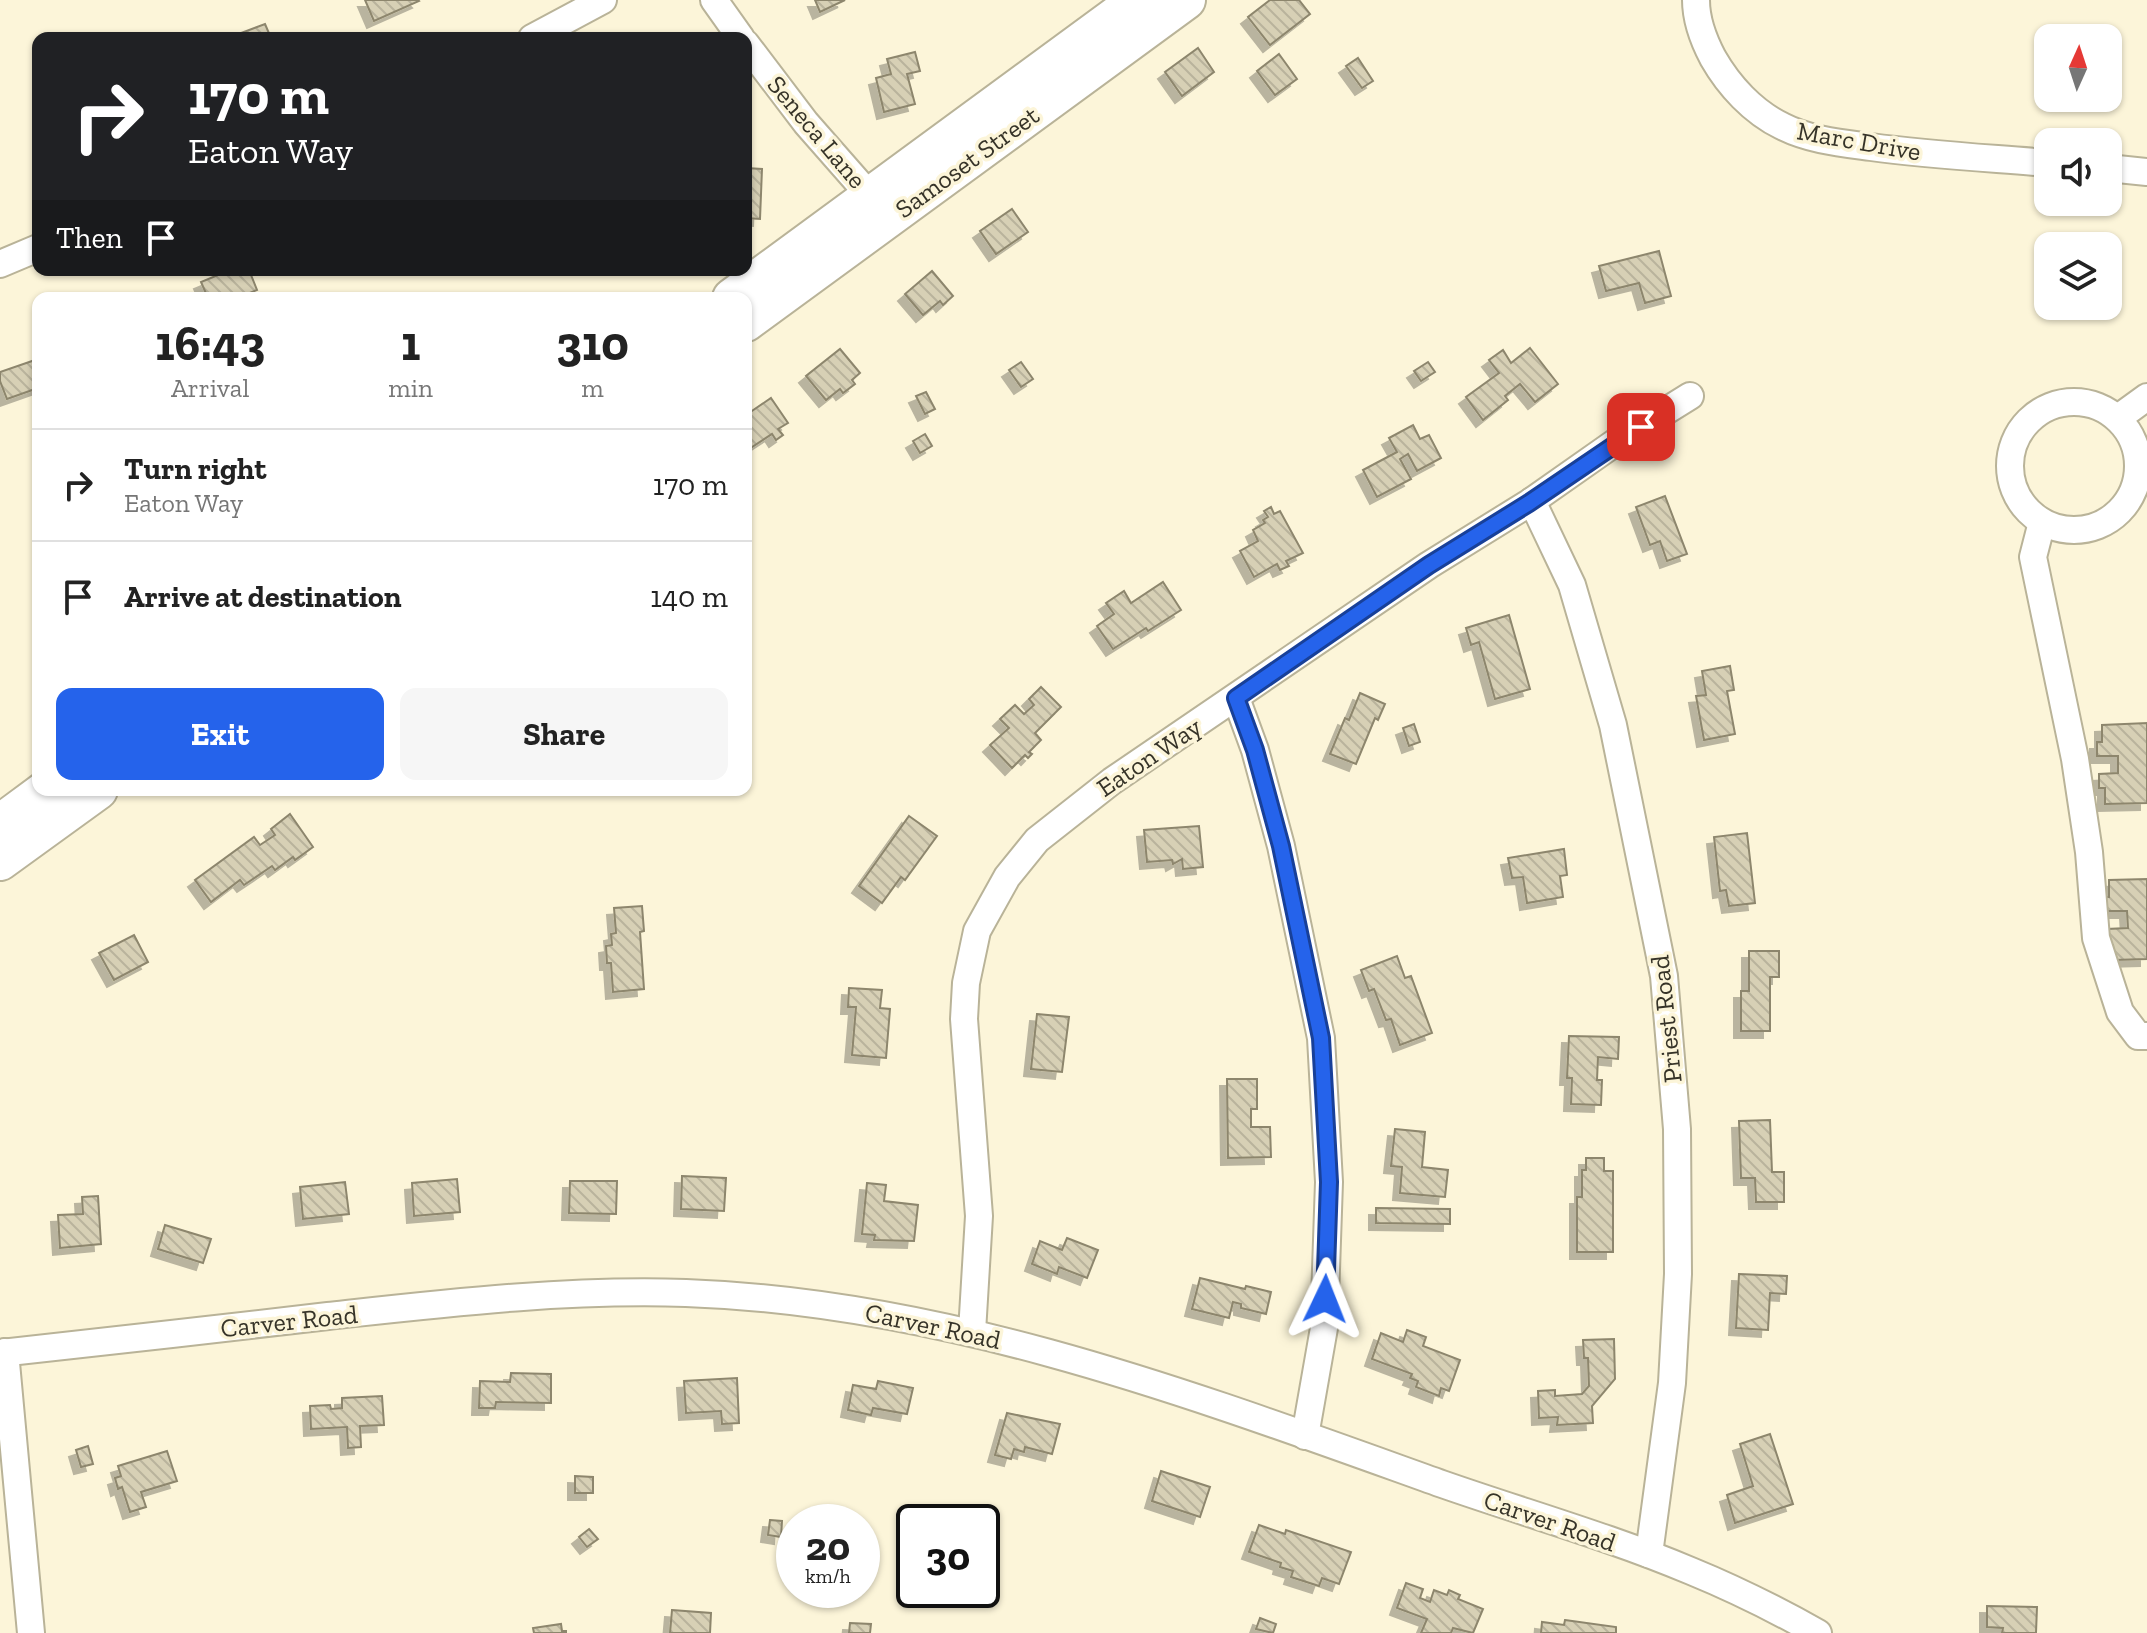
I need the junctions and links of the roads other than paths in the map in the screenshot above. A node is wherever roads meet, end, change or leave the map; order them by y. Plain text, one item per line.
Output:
1 (603, 0) edge
2 (714, 0) edge
3 (1138, 0) edge
4 (1186, 0) edge
5 (1696, 0) edge
6 (543, 32) edge
7 (737, 32) edge
8 (752, 52) edge
9 (2034, 162) edge
10 (2122, 169) edge
11 (2147, 172) edge
12 (878, 209) junction
13 (32, 251) edge
14 (0, 264) edge
15 (742, 292) edge
16 (752, 317) edge
17 (1690, 396) dead end
18 (2147, 397) edge
19 (2118, 418) junction
20 (1532, 501) junction
21 (2042, 522) junction
22 (1236, 698) junction
23 (38, 796) edge
24 (90, 796) edge
25 (0, 824) edge
26 (0, 861) edge
27 (2147, 1036) edge
28 (972, 1332) junction
29 (2, 1352) edge
30 (1305, 1436) junction
31 (1649, 1554) junction
32 (31, 1633) edge
33 (1818, 1633) edge

1 - 6 street
2 - 7 street
3 - 12 highway, Samoset Street
4 - 12 highway, Samoset Street
5 - 9 street, Marc Drive
8 - 12 street, Seneca Lane
10 - 11 street
12 - 15 highway, Samoset Street
12 - 16 highway, Samoset Street
13 - 14 street
17 - 20 street, Eaton Way
18 - 19 street
19 - 21 street
19 - 21 street
20 - 22 street, Eaton Way
20 - 31 street, Priest Road
21 - 27 street
22 - 28 street, Eaton Way
22 - 30 street
23 - 25 highway
24 - 26 highway
28 - 29 street, Carver Road
28 - 30 street, Carver Road
29 - 32 street
30 - 31 street, Carver Road
31 - 33 street, Carver Road

